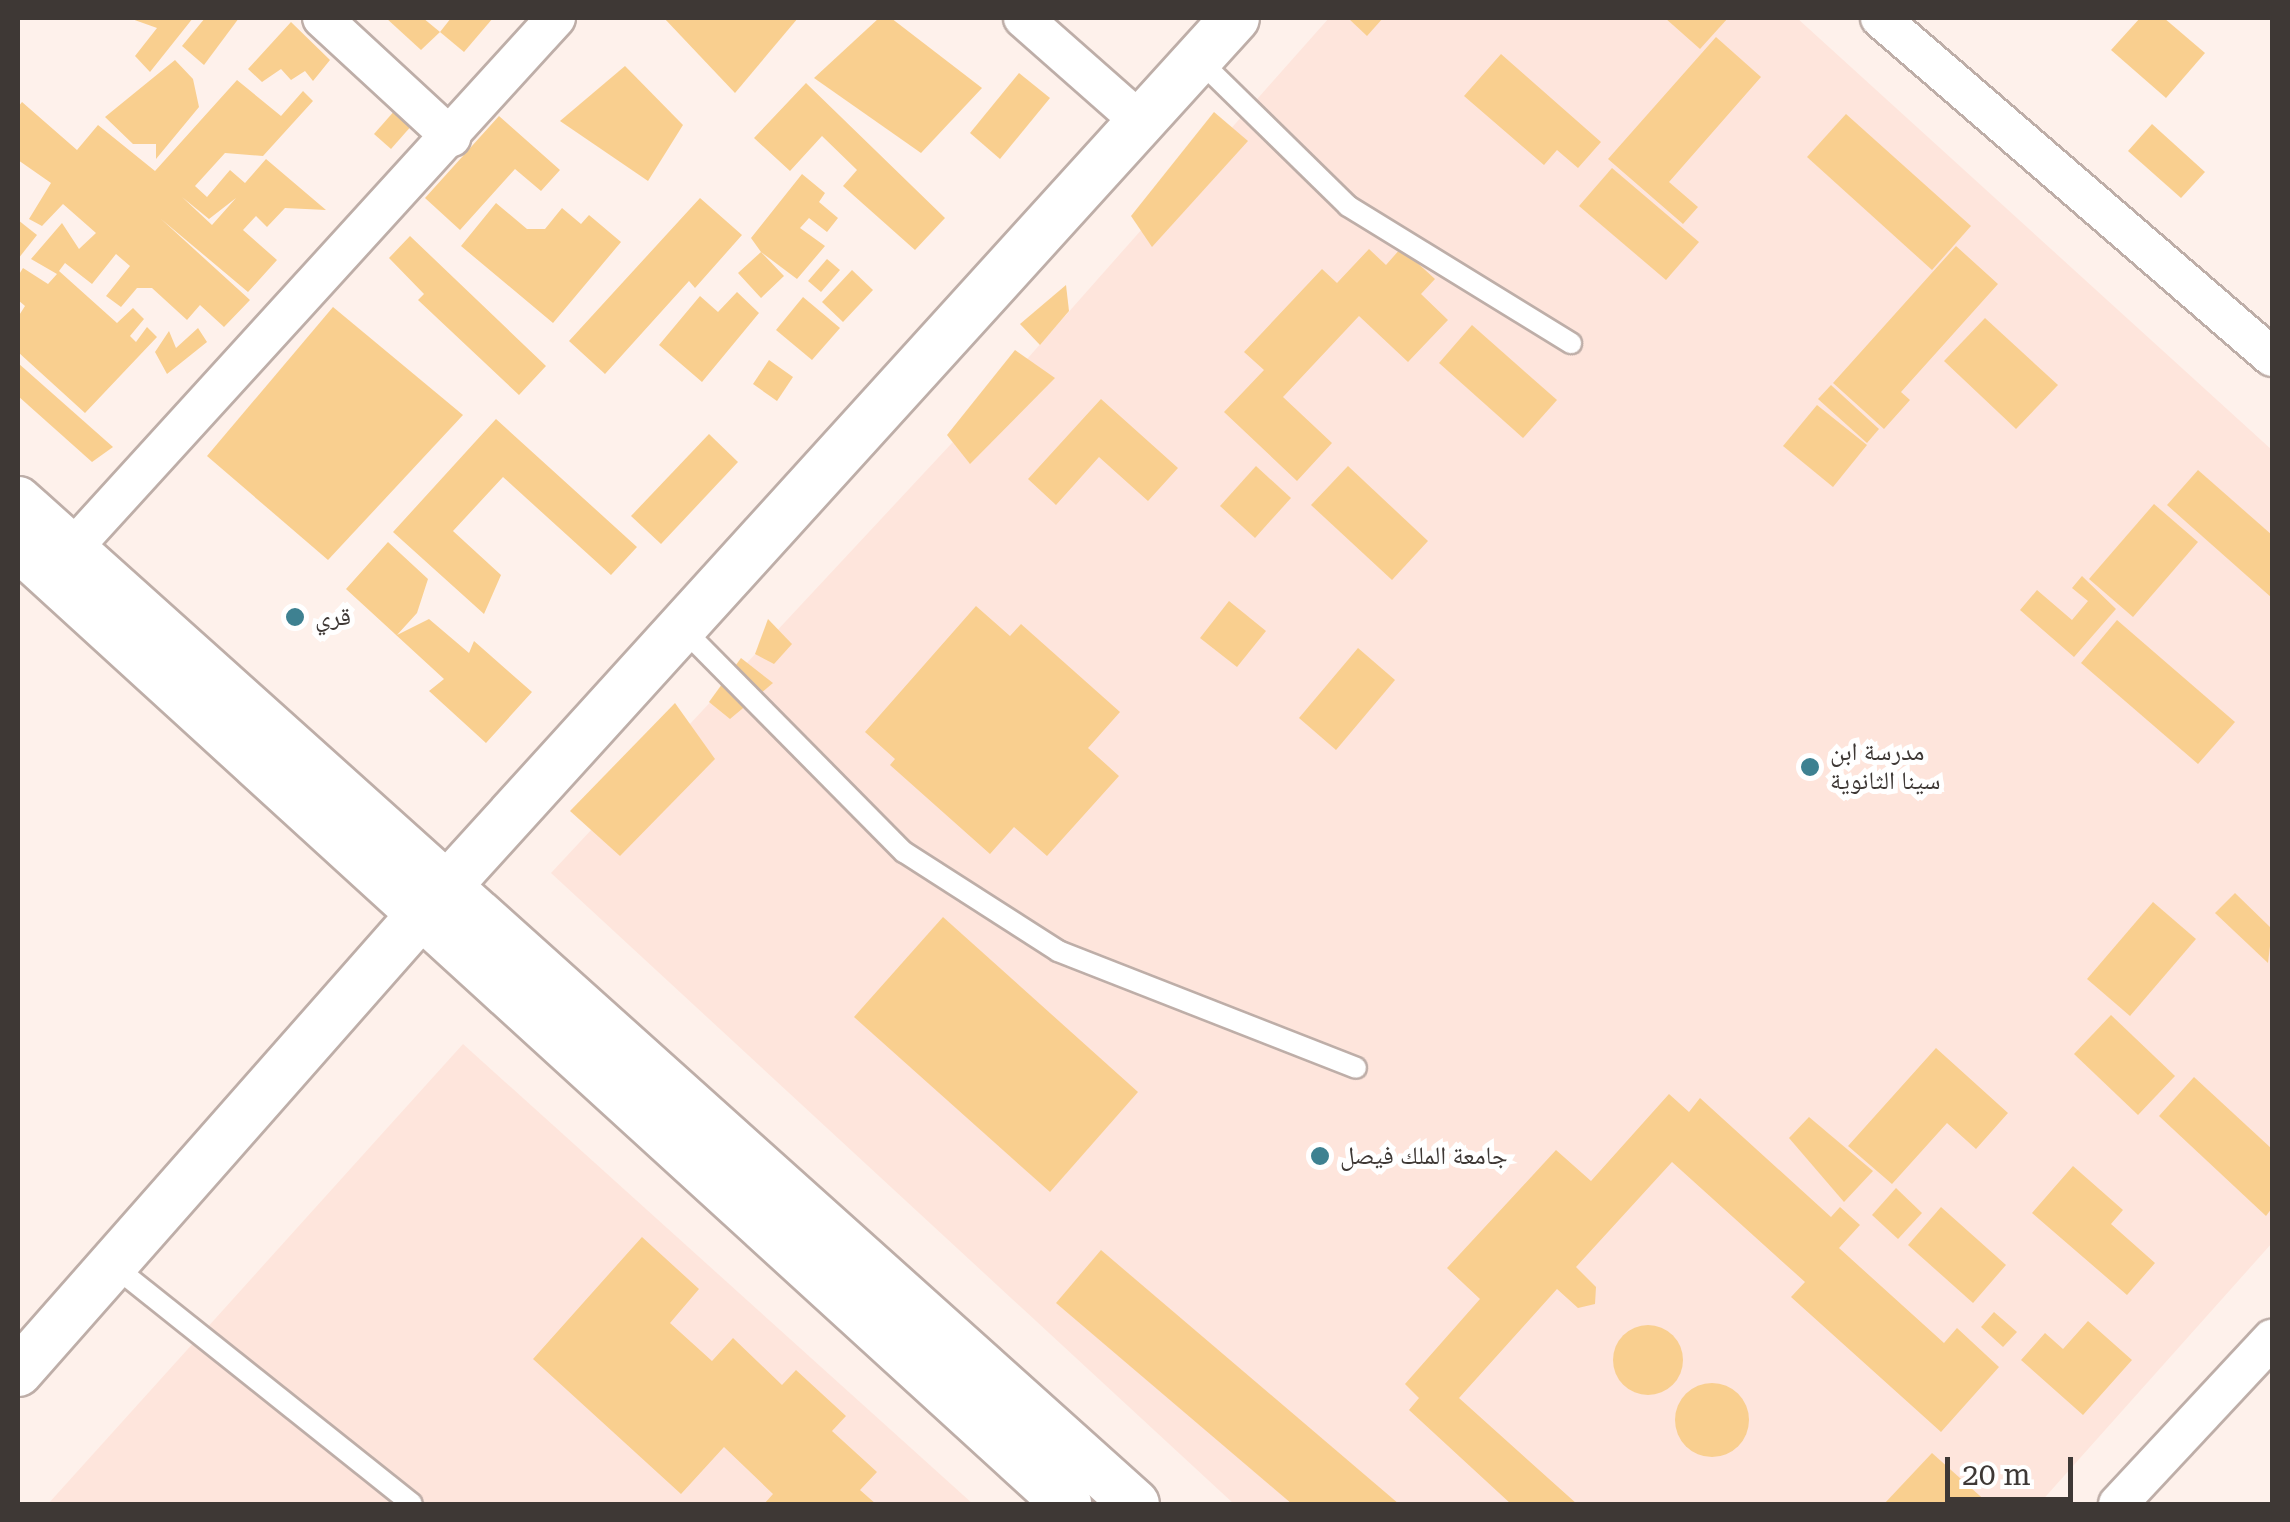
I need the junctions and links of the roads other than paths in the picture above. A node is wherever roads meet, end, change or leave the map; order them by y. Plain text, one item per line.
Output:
1 (322, 18) edge
2 (556, 18) edge
3 (1023, 18) edge
4 (1235, 18) edge
5 (1880, 18) edge
6 (1198, 59) junction
7 (1141, 122) junction
8 (451, 137) junction
9 (1571, 343) dead end
10 (2272, 356) edge
11 (18, 501) edge
12 (36, 562) edge
13 (682, 627) junction
14 (432, 902) junction
15 (1356, 1068) dead end
16 (114, 1266) junction
17 (2272, 1339) edge
18 (18, 1372) edge
19 (412, 1504) edge
20 (1067, 1504) edge
21 (1135, 1504) edge
22 (2118, 1504) edge

1 - 8 street
2 - 8 street
3 - 7 street
4 - 6 street
5 - 10 street
6 - 7 street
6 - 9 lane
7 - 13 street
8 - 12 street
11 - 12 street
12 - 14 street
13 - 14 street
13 - 15 lane
14 - 16 street
14 - 20 street
14 - 21 street
16 - 18 street
16 - 19 lane
17 - 22 street

